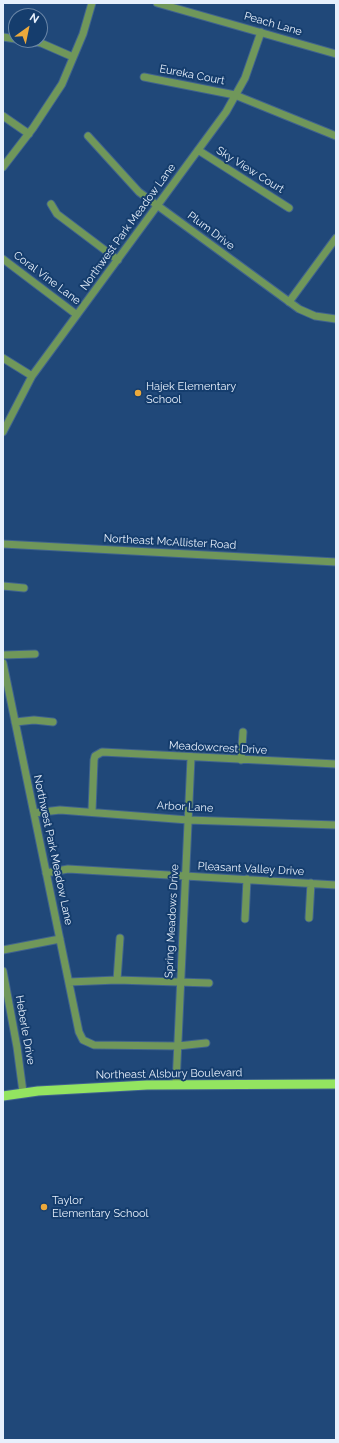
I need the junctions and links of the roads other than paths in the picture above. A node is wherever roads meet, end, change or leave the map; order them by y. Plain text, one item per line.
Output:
1 (92, 3) edge
2 (157, 3) edge
3 (261, 32) junction
4 (48, 46) edge
5 (336, 54) edge
6 (73, 57) junction
7 (144, 77) dead end
8 (235, 95) junction
9 (3, 116) edge
10 (29, 134) junction
11 (88, 136) dead end
12 (336, 136) edge
13 (198, 150) junction
14 (3, 167) edge
15 (51, 204) dead end
16 (158, 205) junction
17 (290, 208) dead end
18 (336, 238) edge
19 (3, 259) edge
20 (118, 260) junction
21 (289, 302) junction
22 (77, 315) junction
23 (336, 319) edge
24 (3, 358) edge
25 (32, 376) junction
26 (3, 432) edge
27 (3, 544) edge
28 (336, 562) edge
29 (3, 586) edge
30 (24, 588) dead end
31 (36, 654) dead end
32 (3, 655) edge
33 (3, 663) edge
34 (15, 722) junction
35 (53, 722) dead end
36 (243, 732) dead end
37 (191, 758) junction
38 (241, 760) junction
39 (336, 764) edge
40 (92, 811) junction
41 (34, 813) junction
42 (188, 820) junction
43 (336, 825) edge
44 (46, 873) junction
45 (185, 876) junction
46 (247, 879) junction
47 (311, 883) junction
48 (336, 885) edge
49 (309, 918) dead end
50 (245, 919) dead end
51 (120, 938) dead end
52 (60, 939) junction
53 (3, 950) edge
54 (3, 971) edge
55 (117, 980) junction
56 (181, 981) junction
57 (69, 982) junction
58 (209, 982) dead end
59 (5, 990) edge
60 (206, 1043) dead end
61 (178, 1046) junction
62 (176, 1084) junction
63 (336, 1084) edge
64 (23, 1092) junction
65 (3, 1096) edge

1 - 6 street
2 - 3 street, Peach Lane
3 - 5 street, Peach Lane
3 - 8 street, Northwest Park Meadow Lane
4 - 6 street
6 - 10 street
7 - 8 street, Eureka Court
8 - 12 street, Eureka Court
8 - 13 street, Northwest Park Meadow Lane
9 - 10 street
10 - 14 street
11 - 16 street, Plum Drive
13 - 16 street, Northwest Park Meadow Lane
13 - 17 street, Sky View Court
15 - 20 street
16 - 20 street, Northwest Park Meadow Lane
16 - 21 street, Plum Drive
18 - 21 street
19 - 22 street, Coral Vine Lane
20 - 22 street, Northwest Park Meadow Lane
21 - 23 street, Plum Drive
22 - 25 street, Northwest Park Meadow Lane
24 - 25 street
25 - 26 street, Northwest Park Meadow Lane
27 - 28 street, Northeast McAllister Road
29 - 30 street
31 - 32 street
33 - 34 street, Northwest Park Meadow Lane
34 - 35 street
34 - 41 street, Northwest Park Meadow Lane
36 - 38 street
37 - 38 street, Meadowcrest Drive
37 - 40 street, Meadowcrest Drive
37 - 42 street, Spring Meadows Drive
38 - 39 street, Meadowcrest Drive
40 - 41 street, Arbor Lane
40 - 42 street, Arbor Lane
41 - 44 street, Northwest Park Meadow Lane
42 - 43 street, Arbor Lane
42 - 45 street, Spring Meadows Drive
44 - 45 street, Pleasant Valley Drive
44 - 52 street, Northwest Park Meadow Lane
45 - 46 street, Pleasant Valley Drive
45 - 56 street, Spring Meadows Drive
46 - 47 street, Pleasant Valley Drive
46 - 50 street
47 - 48 street, Pleasant Valley Drive
47 - 49 street
51 - 55 street
52 - 53 street
52 - 57 street, Northwest Park Meadow Lane
54 - 59 street, Heberle Drive
55 - 56 street
55 - 57 street
56 - 58 street
56 - 61 street, Spring Meadows Drive
57 - 61 street, Northwest Park Meadow Lane
59 - 64 street, Heberle Drive
60 - 61 street
61 - 62 street, Spring Meadows Drive
62 - 63 main road, Northeast Alsbury Boulevard
62 - 64 main road, Northeast Alsbury Boulevard
64 - 65 main road, Northeast Alsbury Boulevard

